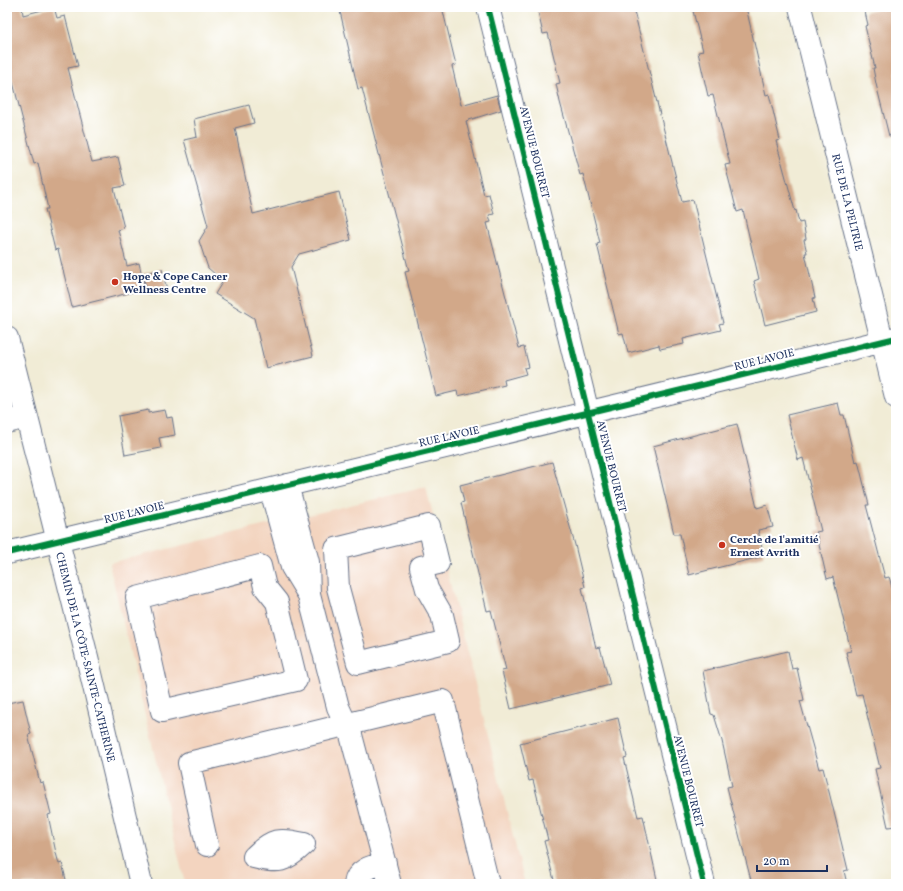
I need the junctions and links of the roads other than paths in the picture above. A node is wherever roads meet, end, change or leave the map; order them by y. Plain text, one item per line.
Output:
1 (488, 7) edge
2 (800, 7) edge
3 (7, 338) edge
4 (889, 339) edge
5 (896, 397) edge
6 (588, 412) junction
7 (17, 419) edge
8 (279, 488) junction
9 (58, 541) junction
10 (7, 553) edge
11 (338, 588) junction
12 (309, 594) junction
13 (277, 602) junction
14 (346, 724) junction
15 (207, 845) dead end
16 (385, 863) junction
17 (141, 884) edge
18 (355, 884) edge
19 (390, 884) edge
20 (488, 884) edge
21 (704, 884) edge

1 - 6 street, AVENUE BOURRET
2 - 4 street, RUE DE LA PELTRIE
3 - 7 street, CHEMIN DE LA CÔTE-SAINTE-CATHERINE
4 - 5 street, RUE DE LA PELTRIE
4 - 6 street, RUE LAVOIE
6 - 8 street, RUE LAVOIE
6 - 21 street, AVENUE BOURRET
7 - 9 street, CHEMIN DE LA CÔTE-SAINTE-CATHERINE
8 - 9 street, RUE LAVOIE
8 - 12 street
9 - 10 street, RUE LAVOIE
9 - 17 street, CHEMIN DE LA CÔTE-SAINTE-CATHERINE
11 - 11 street
11 - 12 street
12 - 13 street
12 - 14 street
13 - 13 street
14 - 15 street
14 - 16 street
14 - 20 street
16 - 18 street
16 - 19 street

